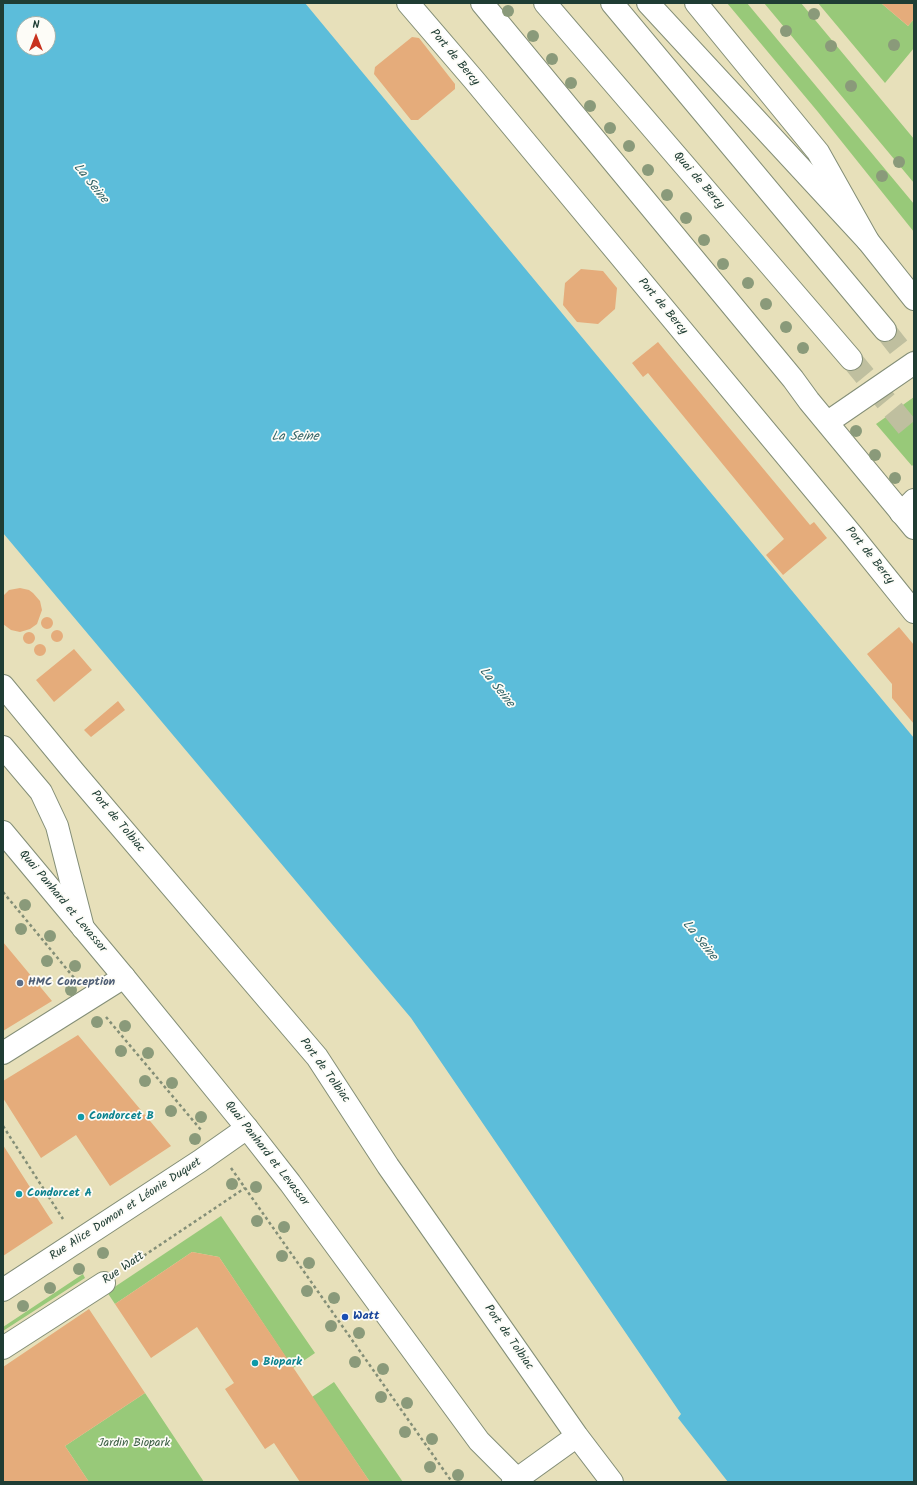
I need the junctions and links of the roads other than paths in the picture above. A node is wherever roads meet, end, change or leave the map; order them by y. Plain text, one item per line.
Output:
1 (408, 3) edge
2 (482, 3) edge
3 (545, 3) edge
4 (612, 3) edge
5 (648, 3) edge
6 (696, 3) edge
7 (868, 241) junction
8 (914, 299) edge
9 (885, 330) tunnel mouth
10 (851, 359) tunnel mouth
11 (914, 363) edge
12 (828, 422) junction
13 (910, 513) edge
14 (914, 612) edge
15 (3, 686) edge
16 (3, 747) edge
17 (3, 832) edge
18 (83, 928) junction
19 (124, 977) junction
20 (3, 1053) edge
21 (247, 1128) junction
22 (104, 1283) road end
23 (3, 1290) edge
24 (3, 1348) edge
25 (577, 1436) junction
26 (516, 1481) edge
27 (612, 1482) edge

1 - 14 main road, Port de Bercy
2 - 12 main road
3 - 10 main road, Quai de Bercy
4 - 9 main road
5 - 7 main road
6 - 7 main road
7 - 8 main road
11 - 12 main road
12 - 13 main road
15 - 25 main road, Port de Tolbiac
16 - 18 main road
17 - 18 main road, Quai Panhard et Levassor
18 - 19 main road, Quai Panhard et Levassor
19 - 20 main road
19 - 21 main road, Quai Panhard et Levassor
21 - 23 main road, Rue Alice Domon et Léonie Duquet
21 - 26 main road, Quai Panhard et Levassor
22 - 24 main road, Rue Watt
25 - 26 main road
25 - 27 main road, Port de Tolbiac

